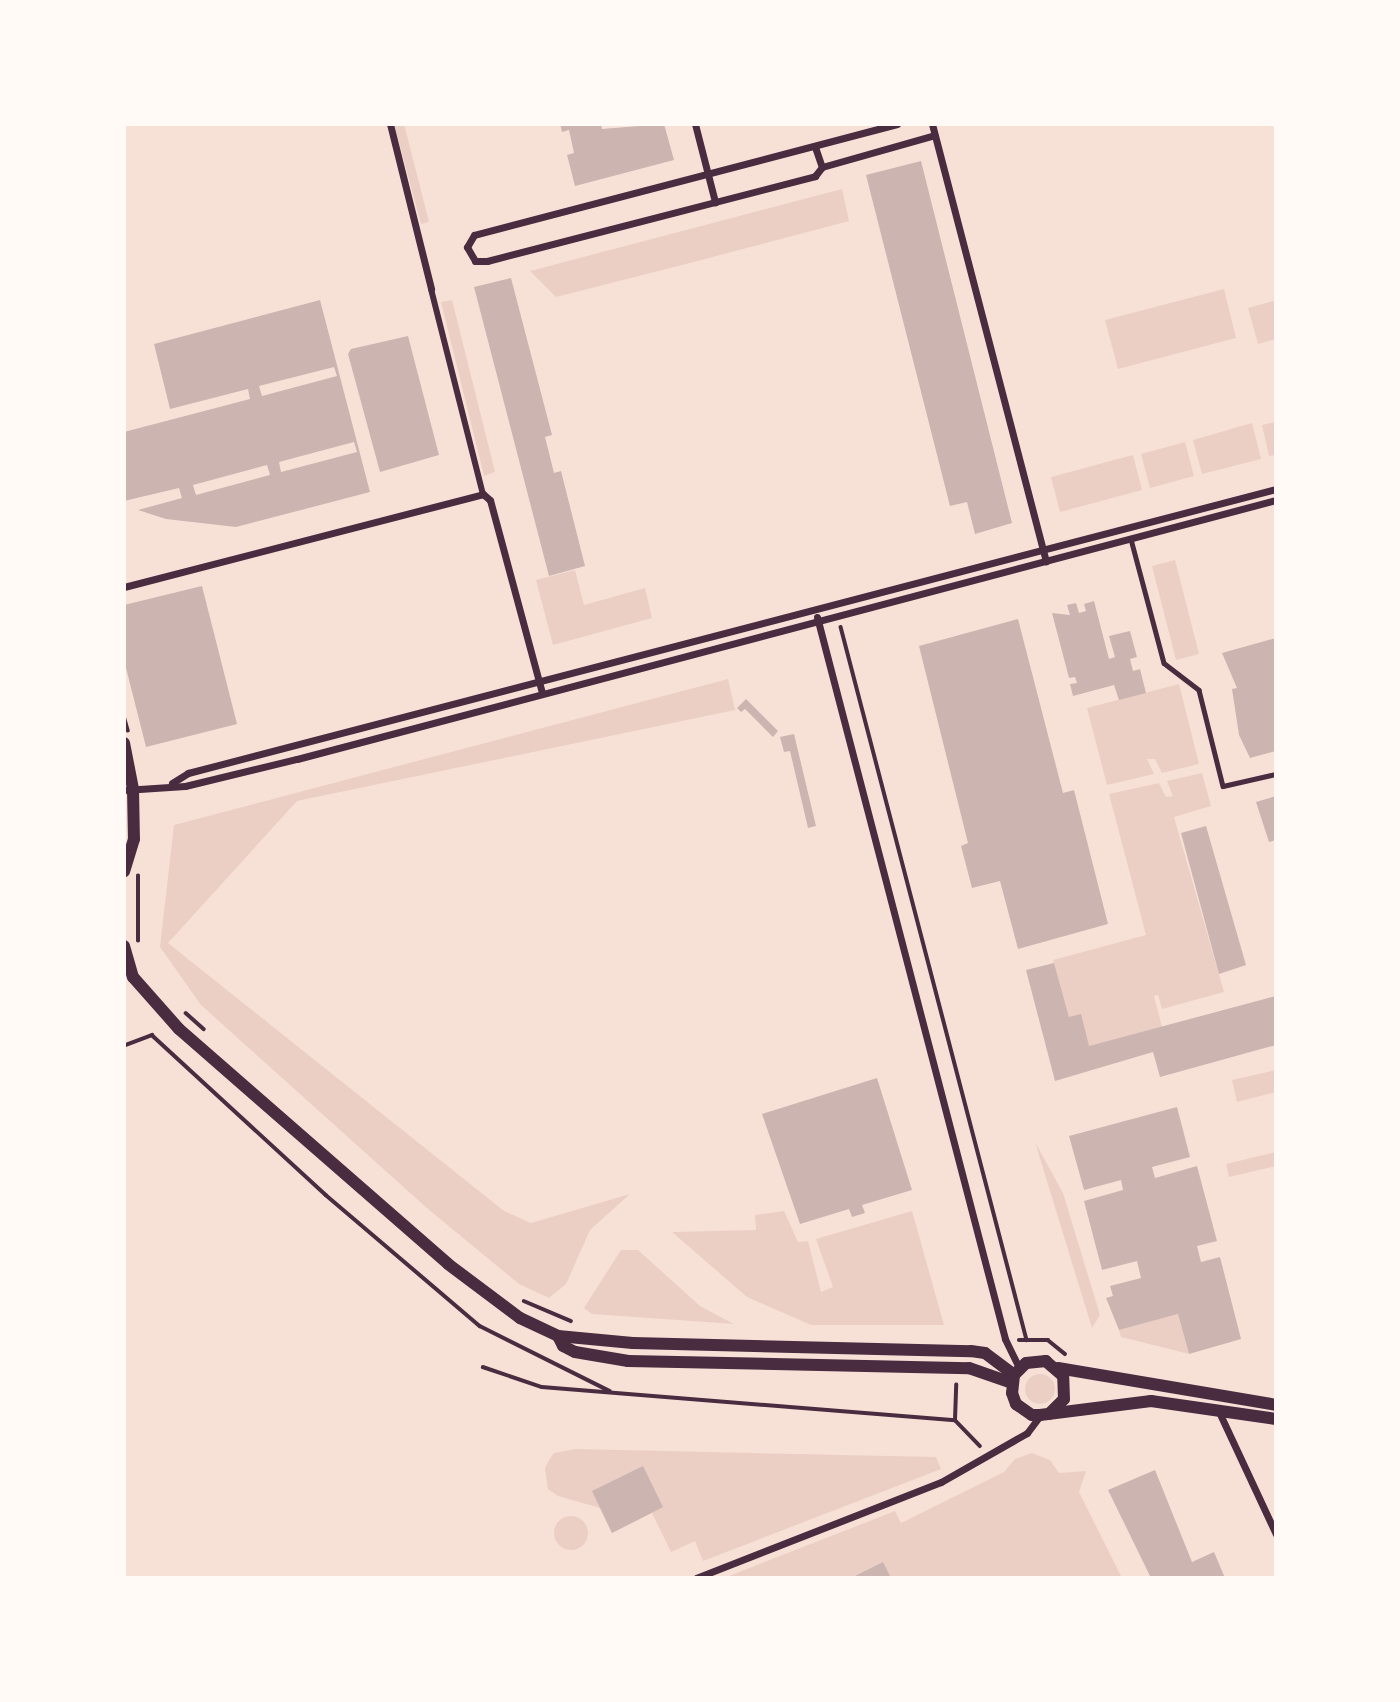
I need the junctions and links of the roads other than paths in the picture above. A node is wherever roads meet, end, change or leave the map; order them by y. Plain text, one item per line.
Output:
1 (390, 124) edge
2 (695, 124) edge
3 (897, 124) edge
4 (932, 124) edge
5 (934, 135) junction
6 (815, 147) junction
7 (822, 167) junction
8 (708, 173) junction
9 (715, 202) junction
10 (431, 289) joint
11 (1276, 489) edge
12 (483, 494) junction
13 (1276, 500) edge
14 (1130, 538) junction
15 (1043, 549) junction
16 (1046, 561) junction
17 (124, 587) edge
18 (815, 609) junction
19 (818, 621) junction
20 (539, 681) junction
21 (542, 692) junction
22 (124, 743) edge
23 (1276, 774) edge
24 (172, 783) junction
25 (129, 789) edge
26 (125, 850) edge
27 (124, 871) edge
28 (124, 946) edge
29 (558, 1336) junction
30 (1058, 1368) junction
31 (1015, 1375) junction
32 (1276, 1405) edge
33 (1216, 1409) junction
34 (1044, 1415) junction
35 (1276, 1419) edge
36 (1276, 1534) edge
37 (696, 1578) edge

1 - 10 street
2 - 8 street
3 - 6 street
4 - 5 street
5 - 7 street
5 - 15 street
6 - 7 street
6 - 8 street
7 - 9 street
8 - 9 street
8 - 9 street
10 - 12 street
11 - 15 street
12 - 17 street
12 - 20 street
13 - 14 street
14 - 16 street
14 - 23 lane
15 - 16 street
15 - 18 street
16 - 19 street
18 - 19 street
18 - 20 street
19 - 21 street
19 - 31 street
20 - 21 street
20 - 24 street
21 - 24 street
22 - 25 street
24 - 25 street
25 - 26 street
26 - 27 street
28 - 29 street
29 - 31 street
29 - 31 street
30 - 31 street
30 - 32 street
30 - 34 street
31 - 34 street
33 - 34 street
33 - 35 street
33 - 36 street
34 - 37 street

